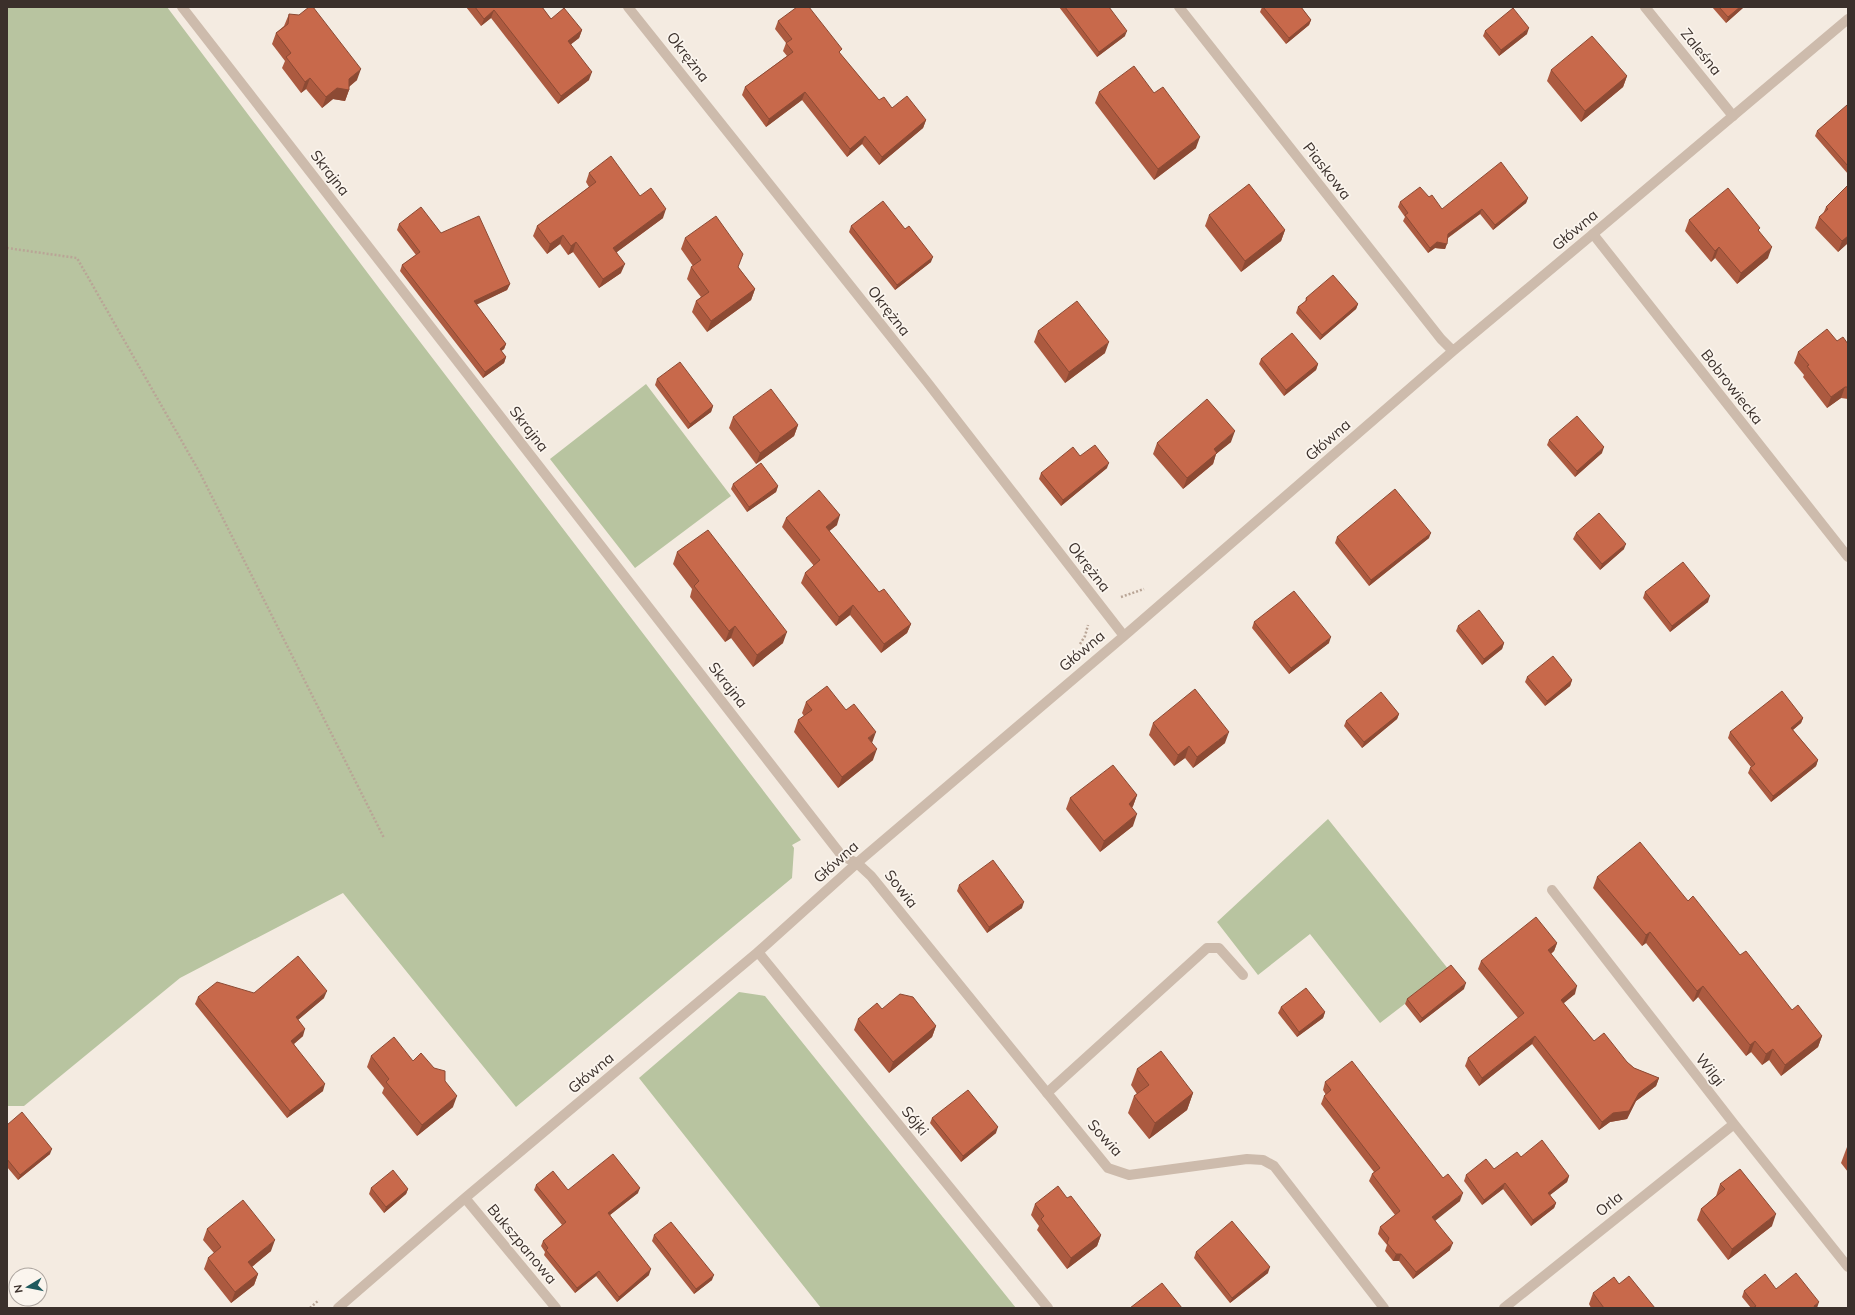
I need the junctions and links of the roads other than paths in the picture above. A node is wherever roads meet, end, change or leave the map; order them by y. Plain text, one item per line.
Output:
1 (182, 7) edge
2 (628, 7) edge
3 (1179, 7) edge
4 (1645, 7) edge
5 (1848, 19) edge
6 (1733, 116) junction
7 (1593, 234) junction
8 (1454, 351) junction
9 (1848, 557) edge
10 (1124, 636) junction
11 (857, 863) junction
12 (1552, 890) dead end
13 (758, 952) junction
14 (1244, 975) dead end
15 (1047, 1093) junction
16 (1734, 1124) junction
17 (465, 1198) junction
18 (1848, 1266) edge
19 (338, 1308) edge
20 (556, 1308) edge
21 (1048, 1308) edge
22 (1384, 1308) edge
23 (1504, 1308) edge

1 - 11 street, Skrajna
2 - 10 street, Okrężna
3 - 8 street, Piaskowa
4 - 6 street, Zaleśna
5 - 6 street, Główna
6 - 7 street, Główna
7 - 8 street, Główna
7 - 9 street, Bobrowiecka
8 - 10 street, Główna
10 - 11 street, Główna
11 - 13 street, Główna
11 - 15 street, Sowia
12 - 16 street, Wilgi
13 - 17 street, Główna
13 - 21 street, Sójki
14 - 15 street
15 - 22 street, Sowia
16 - 18 street, Wilgi
16 - 23 street, Orla
17 - 19 street, Główna
17 - 20 street, Bukszpanowa

